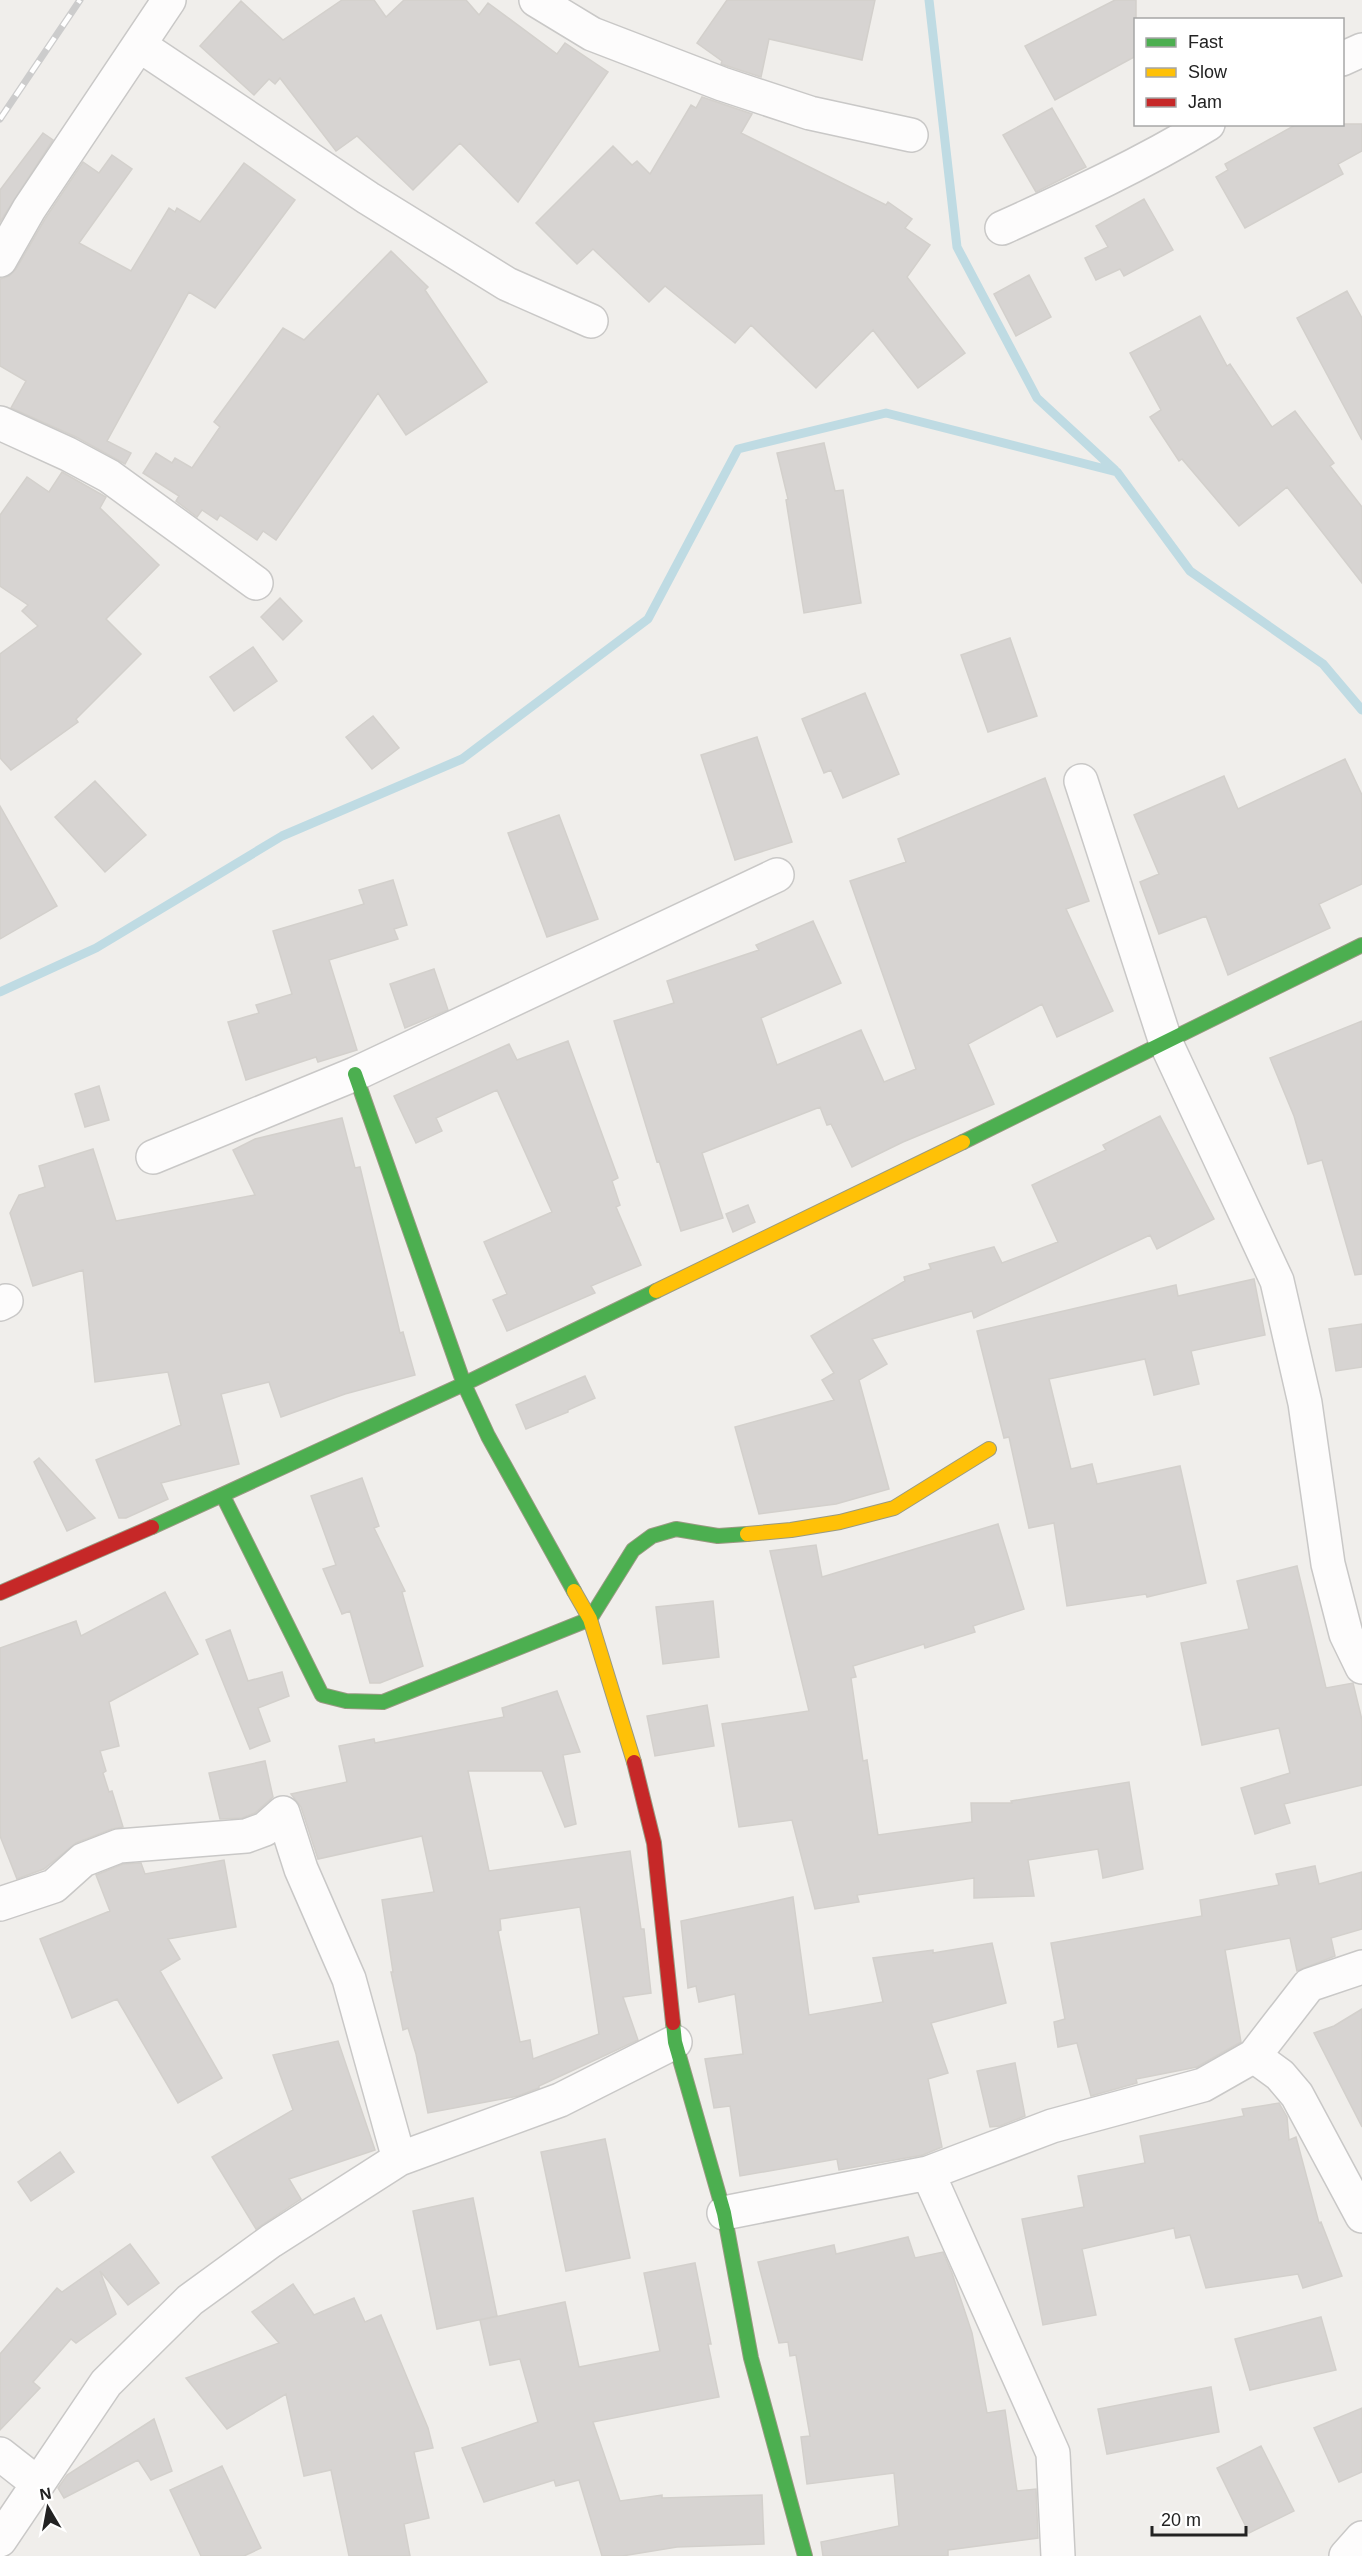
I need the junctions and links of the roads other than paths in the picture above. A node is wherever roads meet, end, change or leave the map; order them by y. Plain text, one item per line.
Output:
1 (169, 0) edge
2 (536, 0) edge
3 (139, 45) junction
4 (1362, 50) edge
5 (1344, 58) edge
6 (1205, 126) edge
7 (911, 135) dead end
8 (1002, 228) dead end
9 (0, 260) edge
10 (591, 321) dead end
11 (0, 423) edge
12 (256, 583) dead end
13 (1081, 781) dead end
14 (777, 875) dead end
15 (1362, 945) edge
16 (1166, 1042) junction
17 (354, 1074) junction
18 (153, 1157) dead end
19 (464, 1384) junction
20 (989, 1449) dead end
21 (223, 1496) junction
22 (0, 1593) edge
23 (590, 1619) junction
24 (1354, 1630) edge
25 (1362, 1667) edge
26 (0, 1904) edge
27 (1362, 1967) edge
28 (675, 2042) junction
29 (1254, 2056) junction
30 (399, 2159) junction
31 (928, 2173) junction
32 (724, 2213) junction
33 (1362, 2216) edge
34 (0, 2454) edge
35 (37, 2483) junction
36 (1362, 2538) edge
37 (0, 2540) edge
38 (805, 2556) edge
39 (1058, 2556) edge
40 (1346, 2556) edge

1 - 3 street
2 - 7 street
3 - 9 street
3 - 10 street
4 - 5 street
6 - 8 street
11 - 12 street
13 - 16 street
14 - 17 street
15 - 16 street
16 - 19 street
16 - 24 street
17 - 18 street
17 - 19 street
19 - 21 street
19 - 23 street
20 - 23 street
21 - 22 street
21 - 23 street
23 - 28 street
24 - 25 street
26 - 30 street
27 - 29 street
28 - 30 street
28 - 32 street
29 - 31 street
29 - 33 street
30 - 35 street
31 - 32 street
31 - 39 street
32 - 38 street
34 - 35 street
35 - 37 street
36 - 40 street

